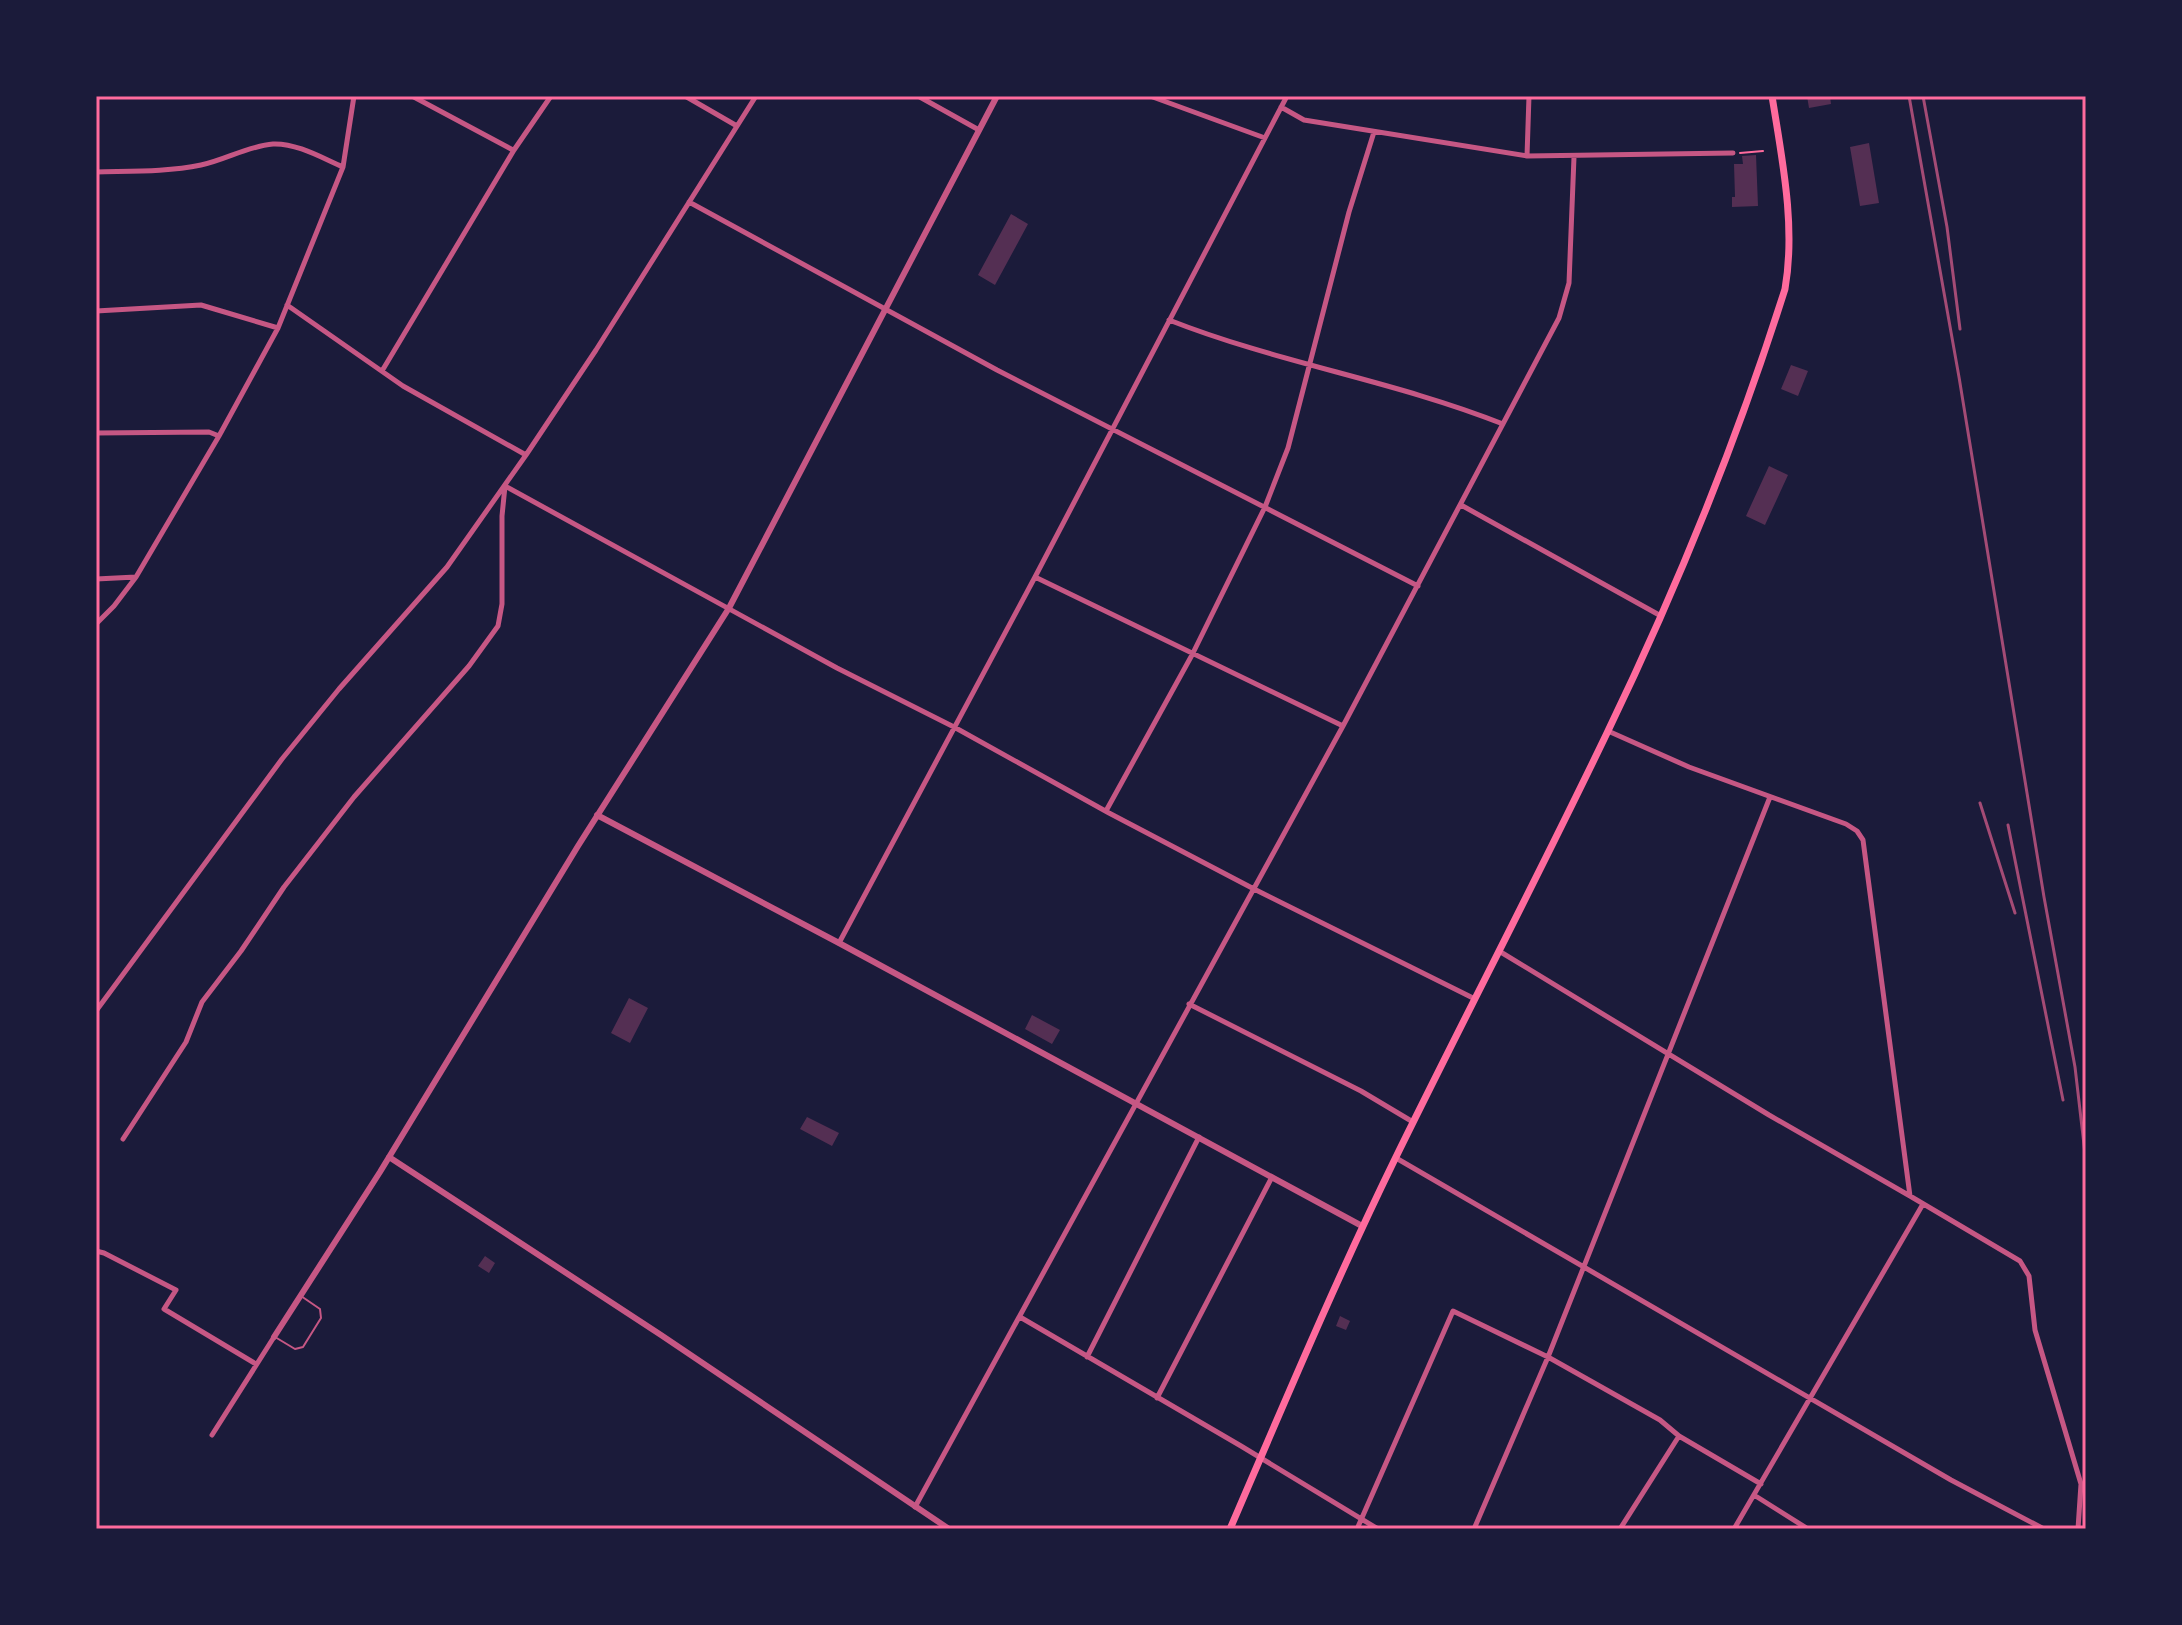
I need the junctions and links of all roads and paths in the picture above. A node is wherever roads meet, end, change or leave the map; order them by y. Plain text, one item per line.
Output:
1 (354, 96) edge
2 (412, 96) edge
3 (551, 96) edge
4 (685, 96) edge
5 (756, 96) edge
6 (918, 96) edge
7 (997, 96) edge
8 (1150, 96) edge
9 (1287, 96) edge
10 (1529, 96) edge
11 (1772, 96) edge
12 (1281, 107) junction
13 (737, 126) junction
14 (979, 130) junction
15 (1374, 132) junction
16 (1265, 138) junction
17 (514, 150) junction
18 (1763, 151) dead end
19 (1733, 153) joint
20 (1527, 156) junction
21 (1574, 157) junction
22 (343, 167) junction
23 (96, 172) edge
24 (689, 202) junction
25 (287, 305) junction
26 (885, 309) junction
27 (96, 311) edge
28 (1169, 320) junction
29 (278, 328) junction
30 (1308, 365) junction
31 (382, 371) junction
32 (1503, 424) junction
33 (1112, 428) junction
34 (96, 433) edge
35 (219, 436) junction
36 (526, 455) junction
37 (505, 486) junction
38 (1461, 505) junction
39 (1265, 507) junction
40 (136, 577) junction
41 (1035, 577) junction
42 (96, 579) edge
43 (1418, 586) junction
44 (729, 608) junction
45 (1661, 616) junction
46 (96, 624) edge
47 (1192, 655) junction
48 (1343, 726) junction
49 (954, 727) junction
50 (1608, 731) junction
51 (1770, 797) junction
52 (1106, 811) junction
53 (597, 815) junction
54 (1254, 889) junction
55 (839, 943) junction
56 (1499, 951) junction
57 (1475, 999) junction
58 (1189, 1004) junction
59 (96, 1011) edge
60 (1668, 1055) junction
61 (1136, 1103) junction
62 (1413, 1122) junction
63 (1199, 1137) junction
64 (123, 1139) dead end
65 (389, 1157) junction
66 (1396, 1157) junction
67 (1272, 1177) junction
68 (1910, 1196) junction
69 (1923, 1204) junction
70 (1362, 1226) junction
71 (96, 1251) edge
72 (1584, 1268) junction
73 (300, 1296) junction
74 (1020, 1317) junction
75 (274, 1337) junction
76 (1087, 1357) junction
77 (1548, 1357) junction
78 (256, 1364) junction
79 (1157, 1398) junction
80 (1810, 1398) junction
81 (212, 1435) dead end
82 (1679, 1436) junction
83 (1260, 1458) junction
84 (1761, 1484) junction
85 (1754, 1495) junction
86 (915, 1507) junction
87 (1362, 1519) junction
88 (949, 1529) edge
89 (1230, 1529) edge
90 (1357, 1529) edge
91 (1378, 1529) edge
92 (1474, 1529) edge
93 (1620, 1529) edge
94 (1734, 1529) edge
95 (1808, 1529) edge
96 (2044, 1529) edge
97 (2078, 1529) edge

1 - 22 street
2 - 17 street
3 - 17 street
4 - 13 street
5 - 13 street
6 - 14 street
7 - 14 street
8 - 16 street
9 - 12 street
10 - 20 street
11 - 45 main road
12 - 15 street
12 - 16 street
13 - 24 street
14 - 26 street
15 - 20 street
15 - 30 street
16 - 28 street
17 - 31 street
18 - 19 path
19 - 21 street
20 - 21 street
21 - 32 street
22 - 23 street
22 - 25 street
24 - 26 street
24 - 36 street
25 - 29 street
25 - 31 street
26 - 33 street
26 - 44 street
27 - 29 street
28 - 30 street
28 - 33 street
29 - 35 street
30 - 32 street
30 - 39 street
31 - 36 street
32 - 38 street
33 - 39 street
33 - 41 street
34 - 35 street
35 - 40 street
36 - 37 street
37 - 44 street
37 - 59 street
37 - 64 street
38 - 43 street
38 - 45 street
39 - 43 street
39 - 47 street
40 - 42 street
40 - 46 street
41 - 47 street
41 - 49 street
43 - 48 street
44 - 49 street
44 - 53 street
45 - 50 main road
47 - 48 street
47 - 52 street
48 - 54 street
49 - 52 street
49 - 55 street
50 - 51 street
50 - 56 main road
51 - 60 street
51 - 68 street
52 - 54 street
53 - 55 street
53 - 65 street
54 - 57 street
54 - 58 street
55 - 61 street
56 - 57 main road
56 - 60 street
57 - 62 main road
58 - 61 street
58 - 62 street
60 - 68 street
60 - 72 street
61 - 63 street
61 - 74 street
62 - 66 main road
63 - 67 street
63 - 76 street
65 - 73 street
65 - 86 street
66 - 70 main road
66 - 72 street
67 - 70 street
67 - 79 street
68 - 69 street
69 - 80 street
69 - 97 street
70 - 83 main road
71 - 78 street
72 - 77 street
72 - 80 street
73 - 75 street
73 - 75 lane
74 - 76 street
74 - 86 street
75 - 78 street
76 - 79 street
77 - 82 street
77 - 87 street
77 - 92 street
78 - 81 street
79 - 83 street
80 - 84 street
80 - 96 street
82 - 84 street
82 - 93 street
83 - 87 street
83 - 89 main road
84 - 85 street
85 - 94 street
85 - 95 street
86 - 88 street
87 - 90 street
87 - 91 street

